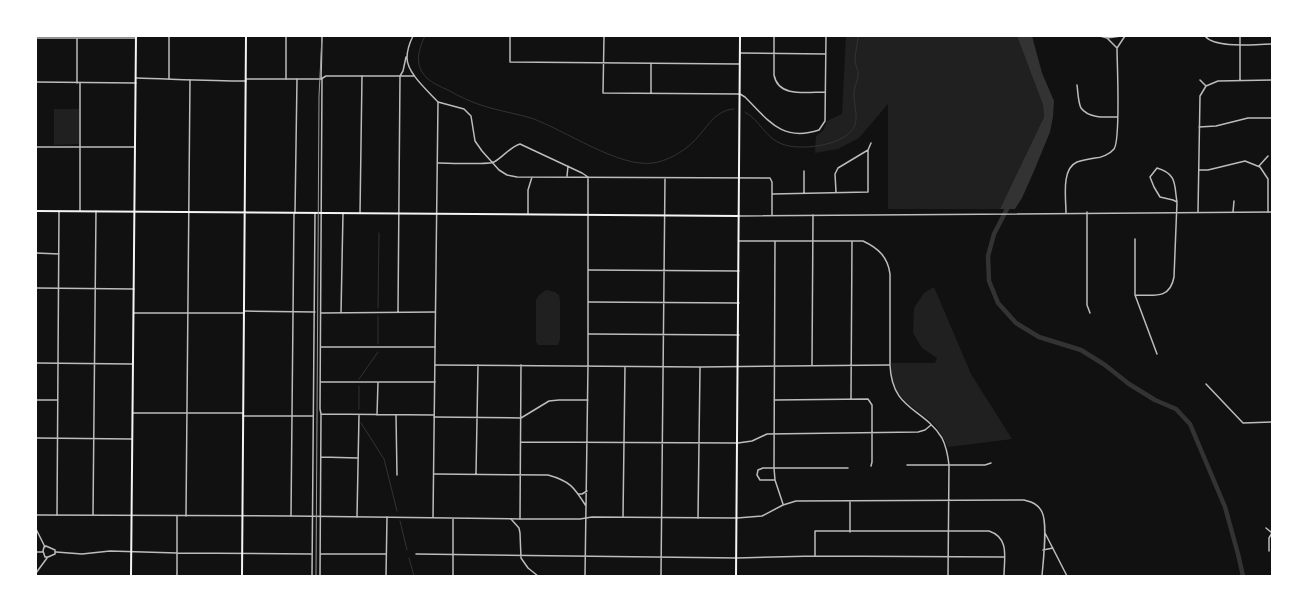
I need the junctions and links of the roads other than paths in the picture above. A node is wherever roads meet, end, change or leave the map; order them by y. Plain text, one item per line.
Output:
1 (169, 36) edge
2 (246, 36) edge
3 (286, 36) edge
4 (322, 36) edge
5 (413, 36) edge
6 (510, 36) edge
7 (604, 36) edge
8 (740, 36) edge
9 (774, 36) edge
10 (826, 36) edge
11 (1100, 36) edge
12 (1121, 36) edge
13 (1125, 36) edge
14 (1205, 36) edge
15 (1240, 36) edge
16 (72, 37) edge
17 (136, 37) edge
18 (36, 38) edge
19 (77, 38) junction
20 (1107, 38) junction
21 (1240, 44) junction
22 (1272, 44) edge
23 (1117, 48) junction
24 (740, 52) junction
25 (774, 53) junction
26 (826, 54) junction
27 (406, 57) junction
28 (604, 63) junction
29 (651, 63) junction
30 (740, 64) junction
31 (362, 76) junction
32 (400, 76) junction
33 (414, 76) junction
34 (136, 78) junction
35 (322, 78) junction
36 (169, 79) junction
37 (286, 79) junction
38 (297, 79) junction
39 (190, 80) junction
40 (246, 80) junction
41 (1200, 80) dead end
42 (1240, 80) junction
43 (1272, 80) edge
44 (36, 82) edge
45 (77, 83) junction
46 (80, 83) junction
47 (136, 83) junction
48 (1077, 85) dead end
49 (1206, 86) junction
50 (826, 92) junction
51 (651, 94) junction
52 (740, 94) junction
53 (438, 102) junction
54 (1118, 117) junction
55 (1272, 118) edge
56 (1200, 127) junction
57 (871, 143) dead end
58 (36, 146) edge
59 (80, 147) junction
60 (135, 147) junction
61 (868, 150) junction
62 (1268, 156) dead end
63 (438, 163) junction
64 (492, 163) junction
65 (568, 166) junction
66 (1259, 166) junction
67 (1199, 170) junction
68 (804, 172) dead end
69 (532, 177) junction
70 (567, 177) junction
71 (588, 177) junction
72 (664, 178) junction
73 (739, 178) junction
74 (836, 192) junction
75 (804, 193) junction
76 (772, 194) junction
77 (1234, 201) dead end
78 (1177, 202) junction
79 (36, 211) edge
80 (59, 211) junction
81 (80, 211) junction
82 (96, 211) junction
83 (134, 211) junction
84 (189, 212) junction
85 (245, 212) junction
86 (1087, 212) junction
87 (1176, 212) junction
88 (1198, 212) junction
89 (1233, 212) junction
90 (1268, 212) junction
91 (1272, 212) edge
92 (295, 213) junction
93 (315, 213) junction
94 (321, 213) junction
95 (343, 213) junction
96 (360, 213) junction
97 (399, 213) junction
98 (1066, 213) junction
99 (437, 214) junction
100 (528, 214) junction
101 (589, 215) junction
102 (663, 215) junction
103 (772, 215) junction
104 (813, 215) junction
105 (739, 216) junction
106 (1135, 239) dead end
107 (775, 241) junction
108 (813, 241) junction
109 (852, 241) junction
110 (739, 242) junction
111 (36, 253) edge
112 (59, 254) junction
113 (589, 270) junction
114 (664, 270) junction
115 (739, 271) junction
116 (36, 288) edge
117 (58, 288) junction
118 (95, 289) junction
119 (134, 289) junction
120 (1135, 295) junction
121 (588, 302) junction
122 (664, 302) junction
123 (739, 303) junction
124 (244, 312) junction
125 (293, 312) junction
126 (315, 312) junction
127 (398, 312) junction
128 (435, 312) junction
129 (133, 313) junction
130 (188, 313) junction
131 (321, 313) junction
132 (341, 313) junction
133 (1090, 313) dead end
134 (588, 334) junction
135 (663, 334) junction
136 (739, 335) junction
137 (320, 347) junction
138 (435, 347) junction
139 (1157, 354) dead end
140 (36, 363) edge
141 (58, 363) junction
142 (94, 363) junction
143 (133, 364) junction
144 (435, 365) junction
145 (478, 365) junction
146 (521, 365) junction
147 (588, 365) junction
148 (890, 365) junction
149 (625, 366) junction
150 (663, 366) junction
151 (774, 366) junction
152 (812, 366) junction
153 (851, 366) junction
154 (700, 367) junction
155 (738, 367) junction
156 (320, 382) junction
157 (378, 382) junction
158 (435, 382) junction
159 (1206, 384) dead end
160 (851, 399) junction
161 (36, 400) edge
162 (58, 400) junction
163 (588, 400) junction
164 (774, 400) junction
165 (133, 413) junction
166 (187, 413) junction
167 (321, 414) junction
168 (359, 414) junction
169 (377, 414) junction
170 (243, 415) junction
171 (396, 415) junction
172 (292, 416) junction
173 (313, 416) junction
174 (434, 416) junction
175 (477, 417) junction
176 (521, 418) junction
177 (1272, 422) edge
178 (931, 425) junction
179 (872, 433) junction
180 (774, 434) junction
181 (36, 438) edge
182 (57, 438) junction
183 (94, 439) junction
184 (132, 439) junction
185 (521, 442) junction
186 (588, 442) junction
187 (624, 442) junction
188 (662, 442) junction
189 (699, 442) junction
190 (738, 443) junction
191 (321, 457) junction
192 (358, 458) junction
193 (991, 463) dead end
194 (906, 465) dead end
195 (949, 465) junction
196 (871, 466) dead end
197 (774, 468) junction
198 (848, 468) dead end
199 (434, 474) junction
200 (476, 474) junction
201 (397, 475) dead end
202 (520, 475) junction
203 (775, 480) junction
204 (587, 491) junction
205 (578, 494) junction
206 (949, 500) junction
207 (850, 501) junction
208 (783, 505) junction
209 (586, 506) junction
210 (36, 515) edge
211 (57, 515) junction
212 (93, 515) junction
213 (132, 515) junction
214 (177, 516) junction
215 (186, 516) junction
216 (291, 516) junction
217 (312, 516) junction
218 (321, 516) junction
219 (242, 517) junction
220 (357, 517) junction
221 (387, 517) junction
222 (623, 517) junction
223 (433, 518) junction
224 (586, 518) junction
225 (662, 518) junction
226 (698, 518) junction
227 (737, 518) junction
228 (453, 519) junction
229 (511, 519) junction
230 (520, 519) junction
231 (1266, 528) dead end
232 (36, 529) edge
233 (948, 531) junction
234 (850, 532) junction
235 (1044, 532) junction
236 (1272, 533) edge
237 (45, 547) junction
238 (1052, 548) junction
239 (1043, 550) junction
240 (1269, 551) dead end
241 (36, 552) edge
242 (43, 552) junction
243 (56, 552) junction
244 (132, 552) junction
245 (177, 553) junction
246 (242, 554) junction
247 (312, 554) junction
248 (320, 554) junction
249 (386, 554) junction
250 (416, 554) dead end
251 (452, 554) junction
252 (520, 555) junction
253 (585, 556) junction
254 (815, 556) junction
255 (47, 557) junction
256 (661, 557) junction
257 (948, 557) junction
258 (1004, 557) junction
259 (736, 558) junction
260 (36, 572) edge
261 (131, 576) edge
262 (176, 576) edge
263 (242, 576) edge
264 (312, 576) edge
265 (320, 576) edge
266 (386, 576) edge
267 (453, 576) edge
268 (538, 576) edge
269 (585, 576) edge
270 (661, 576) edge
271 (736, 576) edge
272 (948, 576) edge
273 (1004, 576) edge
274 (1042, 576) edge
275 (1067, 576) edge

1 - 36 street
2 - 40 main road
3 - 37 street
4 - 35 street
5 - 27 street
6 - 28 street
7 - 28 street
8 - 24 main road
9 - 25 street
10 - 26 street
11 - 20 street
12 - 20 street
13 - 23 street
14 - 21 street
15 - 21 street
16 - 18 street
16 - 19 street
17 - 19 street
17 - 34 main road
19 - 45 street
20 - 23 street
21 - 22 street
21 - 42 street
23 - 54 street
24 - 25 street
24 - 30 main road
25 - 26 street
25 - 50 street
26 - 50 street
27 - 32 street
27 - 33 street
28 - 29 street
28 - 51 street
29 - 30 street
29 - 51 street
30 - 52 main road
31 - 32 street
31 - 35 street
31 - 96 street
32 - 33 street
32 - 97 street
33 - 53 street
34 - 36 street
34 - 47 main road
35 - 38 street
35 - 94 street
36 - 39 street
37 - 38 street
37 - 40 street
38 - 92 street
39 - 40 street
39 - 84 street
40 - 85 main road
41 - 49 street
42 - 43 street
42 - 49 street
44 - 45 street
45 - 46 street
46 - 47 street
46 - 59 street
47 - 60 main road
48 - 54 street
49 - 56 street
50 - 52 street
51 - 52 street
52 - 73 main road
53 - 63 street
53 - 64 street
54 - 98 street
55 - 56 street
56 - 67 street
57 - 61 street
58 - 59 street
59 - 60 street
59 - 81 street
60 - 83 main road
61 - 74 street
61 - 74 street
62 - 66 street
63 - 64 street
63 - 99 street
64 - 65 street
64 - 69 street
65 - 70 street
65 - 71 street
66 - 67 street
66 - 90 street
67 - 88 street
68 - 75 street
69 - 70 street
69 - 100 street
70 - 71 street
71 - 72 street
71 - 101 street
72 - 73 street
72 - 102 street
73 - 76 street
73 - 105 main road
74 - 75 street
75 - 76 street
76 - 103 street
77 - 89 street
78 - 78 street
78 - 87 street
79 - 80 main road
80 - 81 main road
80 - 112 street
81 - 82 main road
82 - 83 main road
82 - 118 street
83 - 84 main road
83 - 119 main road
84 - 85 main road
84 - 130 street
85 - 92 main road
85 - 124 main road
86 - 87 street
86 - 98 street
86 - 133 street
87 - 88 street
87 - 120 street
88 - 89 street
89 - 90 street
90 - 91 street
92 - 93 main road
92 - 125 street
93 - 94 main road
93 - 126 street
94 - 95 main road
94 - 131 street
95 - 96 main road
95 - 132 street
96 - 97 main road
97 - 99 main road
97 - 127 street
98 - 104 street
99 - 100 main road
99 - 128 street
100 - 101 main road
101 - 102 main road
101 - 113 street
102 - 105 main road
102 - 114 street
103 - 104 street
103 - 105 street
104 - 108 street
105 - 110 main road
106 - 120 street
107 - 108 street
107 - 110 street
107 - 151 street
108 - 109 street
108 - 152 street
109 - 148 street
109 - 153 street
110 - 115 main road
111 - 112 street
112 - 117 street
113 - 114 street
113 - 121 street
114 - 115 street
114 - 122 street
115 - 123 main road
116 - 117 street
117 - 118 street
117 - 141 street
118 - 119 street
118 - 142 street
119 - 129 main road
120 - 139 street
121 - 122 street
121 - 134 street
122 - 123 street
122 - 135 street
123 - 136 main road
124 - 125 street
124 - 130 street
124 - 170 main road
125 - 126 street
125 - 172 street
126 - 173 street
127 - 128 street
127 - 132 street
128 - 138 street
129 - 130 street
129 - 143 main road
130 - 166 street
131 - 132 street
131 - 137 street
134 - 135 street
134 - 147 street
135 - 136 street
135 - 150 street
136 - 155 main road
137 - 138 street
137 - 156 street
138 - 144 street
140 - 141 street
141 - 142 street
141 - 162 street
142 - 143 street
142 - 183 street
143 - 165 main road
144 - 145 street
144 - 158 street
145 - 146 street
145 - 175 street
146 - 147 street
146 - 176 street
147 - 149 street
147 - 163 street
148 - 153 street
148 - 178 street
149 - 150 street
149 - 187 street
150 - 154 street
150 - 188 street
151 - 152 street
151 - 155 street
151 - 164 street
152 - 153 street
153 - 160 street
154 - 155 street
154 - 189 street
155 - 190 main road
156 - 157 street
156 - 167 street
157 - 158 street
157 - 169 street
158 - 174 street
159 - 177 street
160 - 164 street
160 - 179 street
161 - 162 street
162 - 182 street
163 - 176 street
163 - 186 street
164 - 180 street
165 - 166 street
165 - 184 main road
166 - 170 street
166 - 215 street
167 - 168 street
167 - 191 street
168 - 169 street
168 - 192 street
169 - 171 street
170 - 172 street
170 - 219 main road
171 - 174 street
171 - 201 street
172 - 173 street
172 - 216 street
173 - 217 street
174 - 175 street
174 - 199 street
175 - 176 street
175 - 200 street
176 - 185 street
178 - 179 street
178 - 195 street
179 - 180 street
179 - 196 street
180 - 190 street
180 - 197 street
181 - 182 street
182 - 183 street
182 - 211 street
183 - 184 street
183 - 212 street
184 - 213 main road
185 - 186 street
185 - 202 street
186 - 187 street
186 - 204 street
187 - 188 street
187 - 222 street
188 - 189 street
188 - 225 street
189 - 190 street
189 - 226 street
190 - 227 main road
191 - 192 street
191 - 218 street
192 - 220 street
193 - 195 street
194 - 195 street
195 - 206 street
197 - 198 street
197 - 203 street
197 - 203 street
199 - 200 street
199 - 223 street
200 - 202 street
202 - 205 street
202 - 230 street
203 - 208 street
204 - 205 street
204 - 209 street
205 - 209 street
206 - 207 street
206 - 233 street
206 - 235 street
207 - 208 street
207 - 234 street
208 - 227 street
209 - 224 street
210 - 211 street
211 - 212 street
212 - 213 street
213 - 214 street
213 - 244 main road
214 - 215 street
214 - 245 street
215 - 219 street
216 - 217 street
216 - 219 street
217 - 218 street
217 - 247 street
218 - 220 street
218 - 248 street
219 - 246 main road
220 - 221 street
221 - 223 street
221 - 249 street
222 - 224 street
222 - 225 street
223 - 228 street
224 - 230 street
224 - 253 street
225 - 226 street
225 - 256 street
226 - 227 street
227 - 259 main road
228 - 229 street
228 - 251 street
229 - 230 street
229 - 252 street
231 - 236 street
232 - 237 street
233 - 234 street
233 - 257 street
233 - 258 street
234 - 254 street
235 - 238 street
235 - 239 street
236 - 240 street
237 - 242 street
237 - 243 street
238 - 239 street
238 - 275 street
239 - 274 street
241 - 242 street
242 - 255 street
243 - 244 street
243 - 255 street
244 - 245 street
244 - 261 main road
245 - 246 street
245 - 262 street
246 - 247 street
246 - 263 main road
247 - 264 street
248 - 249 street
248 - 265 street
249 - 266 street
250 - 251 street
251 - 252 street
251 - 267 street
252 - 253 street
252 - 268 street
253 - 256 street
253 - 269 street
254 - 257 street
254 - 259 street
255 - 260 street
256 - 259 street
256 - 270 street
257 - 258 street
257 - 272 street
258 - 273 street
259 - 271 main road

